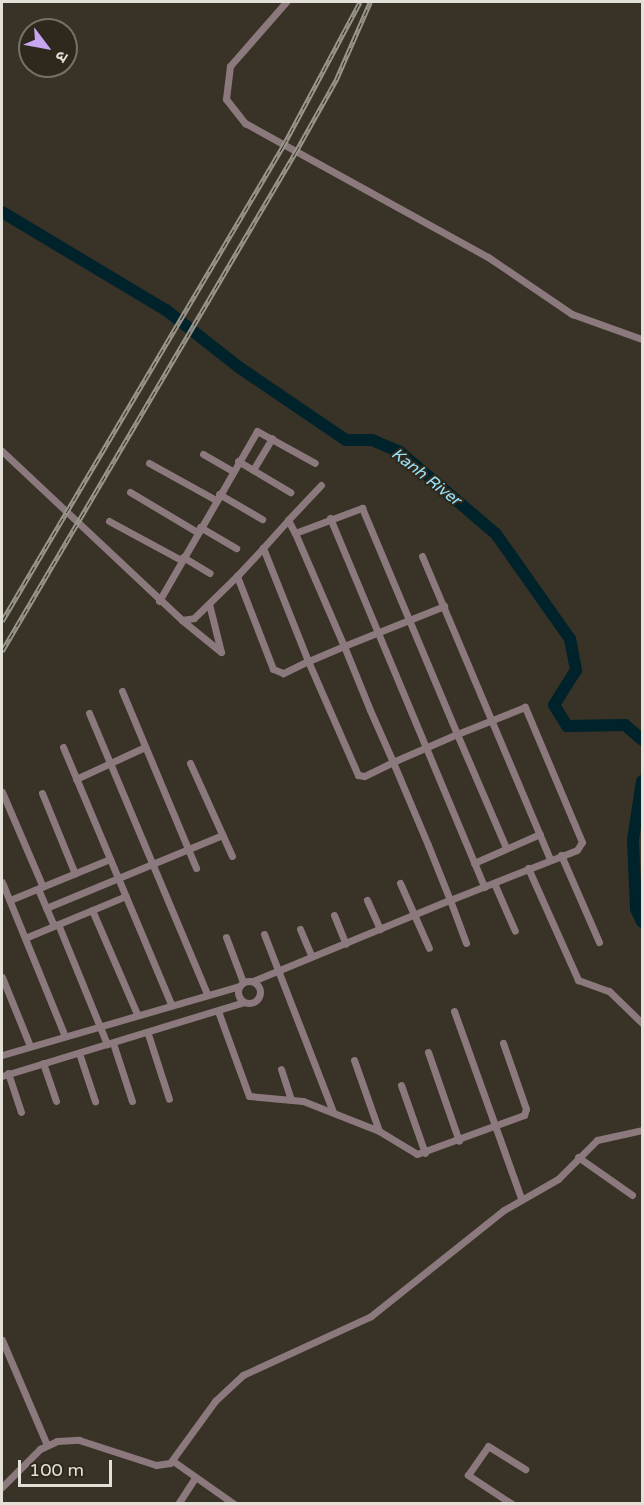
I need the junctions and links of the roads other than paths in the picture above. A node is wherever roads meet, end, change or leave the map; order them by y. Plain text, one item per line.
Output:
1 (286, 2) edge
2 (642, 339) edge
3 (272, 438) junction
4 (2, 451) edge
5 (202, 454) dead end
6 (238, 461) junction
7 (149, 463) dead end
8 (315, 463) dead end
9 (253, 470) junction
10 (232, 471) junction
11 (321, 485) dead end
12 (130, 492) dead end
13 (290, 492) dead end
14 (217, 497) junction
15 (330, 518) junction
16 (262, 519) dead end
17 (288, 520) junction
18 (109, 521) dead end
19 (199, 529) junction
20 (295, 533) junction
21 (236, 548) dead end
22 (263, 548) junction
23 (422, 556) dead end
24 (182, 559) junction
25 (210, 573) dead end
26 (237, 576) junction
27 (159, 601) junction
28 (209, 604) junction
29 (444, 606) junction
30 (182, 620) junction
31 (410, 620) junction
32 (378, 633) junction
33 (344, 646) junction
34 (308, 661) junction
35 (122, 691) dead end
36 (89, 713) dead end
37 (491, 719) junction
38 (457, 734) junction
39 (63, 747) dead end
40 (145, 747) junction
41 (424, 748) junction
42 (393, 762) junction
43 (190, 763) dead end
44 (110, 764) junction
45 (76, 779) junction
46 (2, 792) edge
47 (42, 793) dead end
48 (540, 834) junction
49 (222, 835) junction
50 (188, 848) junction
51 (506, 848) junction
52 (561, 855) junction
53 (232, 856) dead end
54 (110, 859) junction
55 (550, 859) junction
56 (153, 863) junction
57 (474, 863) junction
58 (196, 868) dead end
59 (528, 868) junction
60 (75, 873) junction
61 (119, 878) junction
62 (2, 882) edge
63 (494, 883) junction
64 (400, 884) dead end
65 (484, 887) junction
66 (41, 888) junction
67 (126, 896) junction
68 (10, 900) junction
69 (366, 900) dead end
70 (450, 900) junction
71 (46, 908) junction
72 (92, 910) junction
73 (334, 915) dead end
74 (413, 915) junction
75 (56, 925) junction
76 (300, 928) dead end
77 (381, 929) junction
78 (515, 931) dead end
79 (264, 934) dead end
80 (226, 937) dead end
81 (25, 938) junction
82 (599, 942) dead end
83 (466, 943) dead end
84 (346, 944) junction
85 (429, 948) dead end
86 (312, 957) junction
87 (278, 972) junction
88 (2, 977) edge
89 (253, 981) junction
90 (241, 984) junction
91 (206, 992) junction
92 (170, 1002) junction
93 (244, 1002) junction
94 (218, 1011) junction
95 (454, 1011) dead end
96 (137, 1014) junction
97 (642, 1023) edge
98 (102, 1025) junction
99 (64, 1034) junction
100 (148, 1034) junction
101 (503, 1042) dead end
102 (110, 1044) junction
103 (30, 1046) junction
104 (428, 1052) dead end
105 (79, 1053) junction
106 (2, 1055) edge
107 (354, 1060) dead end
108 (43, 1064) junction
109 (281, 1069) dead end
110 (5, 1075) edge
111 (401, 1085) dead end
112 (169, 1099) dead end
113 (291, 1099) junction
114 (56, 1101) dead end
115 (95, 1101) dead end
116 (132, 1101) dead end
117 (21, 1112) dead end
118 (333, 1112) junction
119 (494, 1128) junction
120 (642, 1130) edge
121 (379, 1131) junction
122 (459, 1141) junction
123 (425, 1153) junction
124 (578, 1157) junction
125 (632, 1195) dead end
126 (521, 1198) junction
127 (2, 1340) edge
128 (2, 1351) edge
129 (45, 1446) junction
130 (173, 1461) junction
131 (525, 1469) dead end
132 (195, 1478) junction
133 (2, 1487) edge
134 (178, 1503) edge
135 (234, 1503) edge
136 (512, 1503) edge

1 - 2 street
3 - 6 street
3 - 8 street
3 - 9 street
4 - 27 street
5 - 10 street
6 - 9 street
6 - 10 street
7 - 14 street
9 - 13 street
10 - 14 street
11 - 17 street
12 - 19 street
14 - 16 street
14 - 19 street
15 - 20 street
15 - 31 street
15 - 32 street
17 - 20 street
17 - 22 street
18 - 24 street
19 - 21 street
19 - 24 street
20 - 33 street
22 - 26 street
22 - 34 street
23 - 29 street
24 - 25 street
24 - 27 street
26 - 28 street
26 - 34 street
27 - 30 street
28 - 30 street
28 - 30 street
29 - 31 street
29 - 37 street
31 - 32 street
31 - 38 street
32 - 33 street
32 - 41 street
33 - 34 street
33 - 42 street
34 - 42 street
35 - 40 street
36 - 44 street
37 - 38 street
37 - 48 street
37 - 52 street
38 - 41 street
38 - 51 street
39 - 45 street
40 - 44 street
40 - 50 street
41 - 42 street
41 - 57 street
42 - 70 street
43 - 49 street
44 - 45 street
44 - 56 street
45 - 54 street
46 - 66 street
47 - 60 street
48 - 51 street
48 - 55 street
49 - 50 street
49 - 53 street
50 - 56 street
50 - 58 street
51 - 57 street
52 - 55 street
52 - 82 street
54 - 60 street
54 - 61 street
55 - 59 street
56 - 61 street
56 - 91 street
57 - 65 street
59 - 63 street
59 - 97 street
60 - 66 street
61 - 67 street
61 - 71 street
62 - 68 street
63 - 65 street
63 - 78 street
64 - 74 street
65 - 70 street
66 - 68 street
66 - 71 street
67 - 72 street
67 - 92 street
68 - 81 street
69 - 77 street
70 - 74 street
70 - 83 street
71 - 75 street
72 - 75 street
72 - 96 street
73 - 84 street
74 - 77 street
74 - 85 street
75 - 81 street
75 - 98 street
76 - 86 street
77 - 84 street
79 - 87 street
80 - 90 street
81 - 99 street
84 - 86 street
86 - 87 street
87 - 89 street
87 - 118 street
88 - 103 street
89 - 90 street
89 - 93 street
90 - 91 street
90 - 93 street
91 - 92 street
92 - 96 street
93 - 94 street
94 - 100 street
94 - 113 street
95 - 119 street
96 - 98 street
98 - 99 street
98 - 102 street
99 - 103 street
100 - 102 street
100 - 112 street
101 - 119 street
102 - 105 street
102 - 116 street
103 - 106 street
104 - 122 street
105 - 108 street
105 - 115 street
107 - 121 street
108 - 110 street
108 - 114 street
109 - 113 street
110 - 117 street
111 - 123 street
113 - 118 street
118 - 121 street
119 - 122 street
119 - 126 street
120 - 124 street
121 - 123 street
122 - 123 street
124 - 125 street
124 - 126 street
126 - 130 street
127 - 129 street
128 - 129 street
129 - 130 street
129 - 133 street
130 - 132 street
131 - 136 street
132 - 134 street
132 - 135 street

